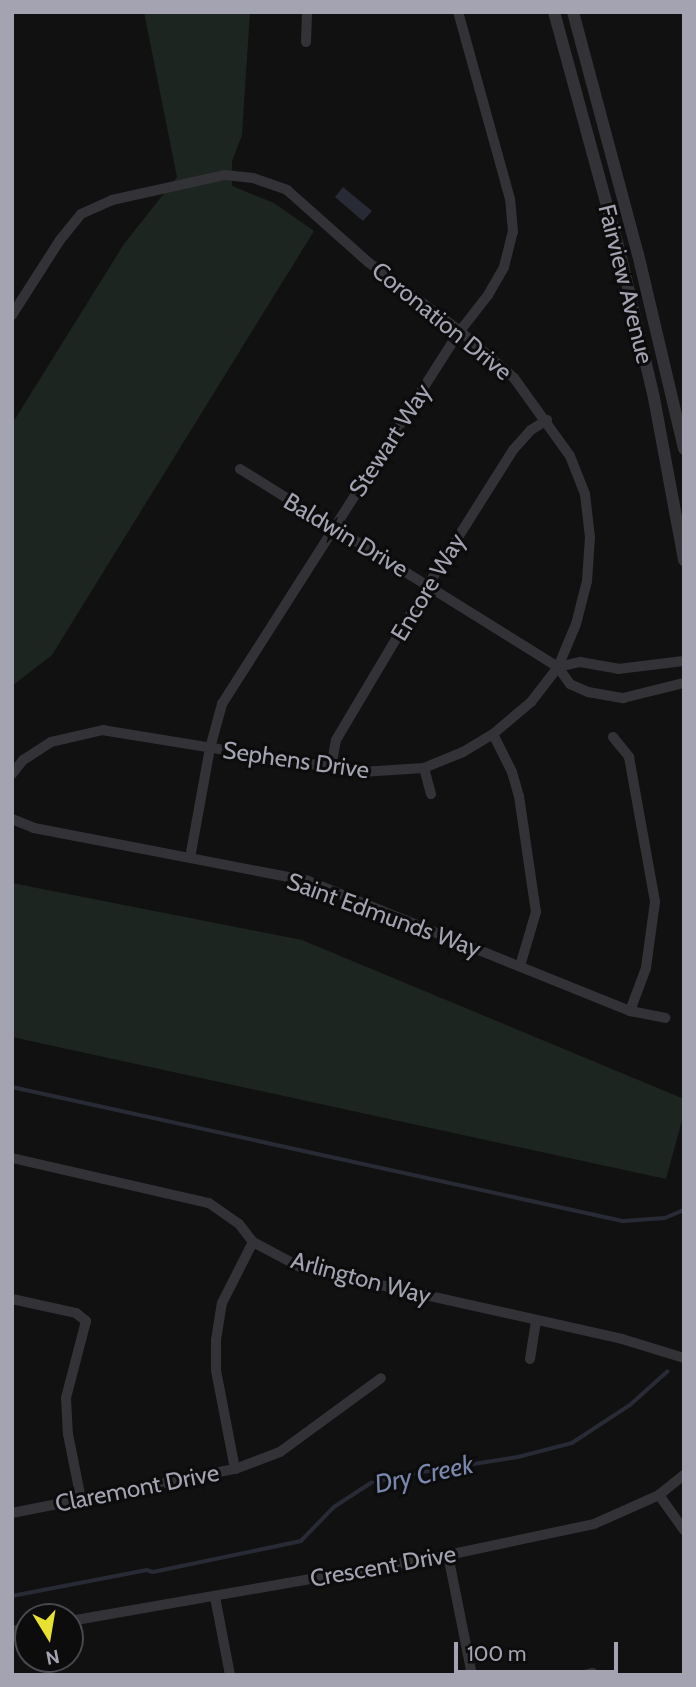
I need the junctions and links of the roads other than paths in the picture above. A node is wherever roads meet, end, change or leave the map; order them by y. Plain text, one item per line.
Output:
1 (307, 12) edge
2 (458, 12) edge
3 (554, 12) edge
4 (573, 12) edge
5 (306, 42) dead end
6 (12, 315) edge
7 (460, 331) junction
8 (547, 419) junction
9 (684, 449) edge
10 (240, 470) dead end
11 (334, 528) junction
12 (684, 560) edge
13 (428, 584) junction
14 (684, 661) edge
15 (558, 667) junction
16 (684, 683) edge
17 (493, 734) junction
18 (613, 737) dead end
19 (210, 748) junction
20 (331, 768) junction
21 (424, 768) junction
22 (12, 774) edge
23 (431, 794) dead end
24 (12, 819) edge
25 (190, 858) junction
26 (520, 967) junction
27 (630, 1011) junction
28 (666, 1018) dead end
29 (12, 1158) edge
30 (253, 1242) junction
31 (12, 1299) edge
32 (536, 1322) junction
33 (530, 1359) dead end
34 (684, 1359) edge
35 (381, 1378) dead end
36 (236, 1469) junction
37 (684, 1475) edge
38 (659, 1495) junction
39 (81, 1499) junction
40 (12, 1513) edge
41 (684, 1530) edge
42 (448, 1555) junction
43 (215, 1597) junction
44 (84, 1619) edge
45 (230, 1675) edge
46 (472, 1675) edge

1 - 5 street
2 - 7 street, Stewart Way
3 - 12 street, Fairview Avenue
4 - 9 street, Fairview Avenue
6 - 7 street, Coronation Drive
7 - 8 street, Coronation Drive
7 - 11 street, Stewart Way
8 - 13 street, Encore Way
8 - 15 street, Coronation Drive
10 - 11 street, Baldwin Drive
11 - 13 street, Baldwin Drive
11 - 19 street, Stewart Way
13 - 15 street, Baldwin Drive
13 - 20 street, Encore Way
14 - 15 street
15 - 16 street, Baldwin Drive
15 - 17 street, Sephens Drive
17 - 21 street, Sephens Drive
17 - 26 street
18 - 27 street
19 - 20 street, Sephens Drive
19 - 22 street, Sephens Drive
19 - 25 street, Stewart Way
20 - 21 street, Sephens Drive
21 - 23 street
24 - 25 street, Saint Edmunds Way
25 - 26 street, Saint Edmunds Way
26 - 27 street, Saint Edmunds Way
27 - 28 street, Saint Edmunds Way
29 - 30 street, Arlington Way
30 - 32 street, Arlington Way
30 - 36 street, Claremont Drive
31 - 39 street
32 - 33 street
32 - 34 street, Arlington Way
35 - 36 street
36 - 39 street, Claremont Drive
37 - 38 street, Crescent Drive
38 - 41 street
38 - 42 street, Crescent Drive
39 - 40 street, Claremont Drive
42 - 43 street, Crescent Drive
42 - 46 street
43 - 44 street, Crescent Drive
43 - 45 street

